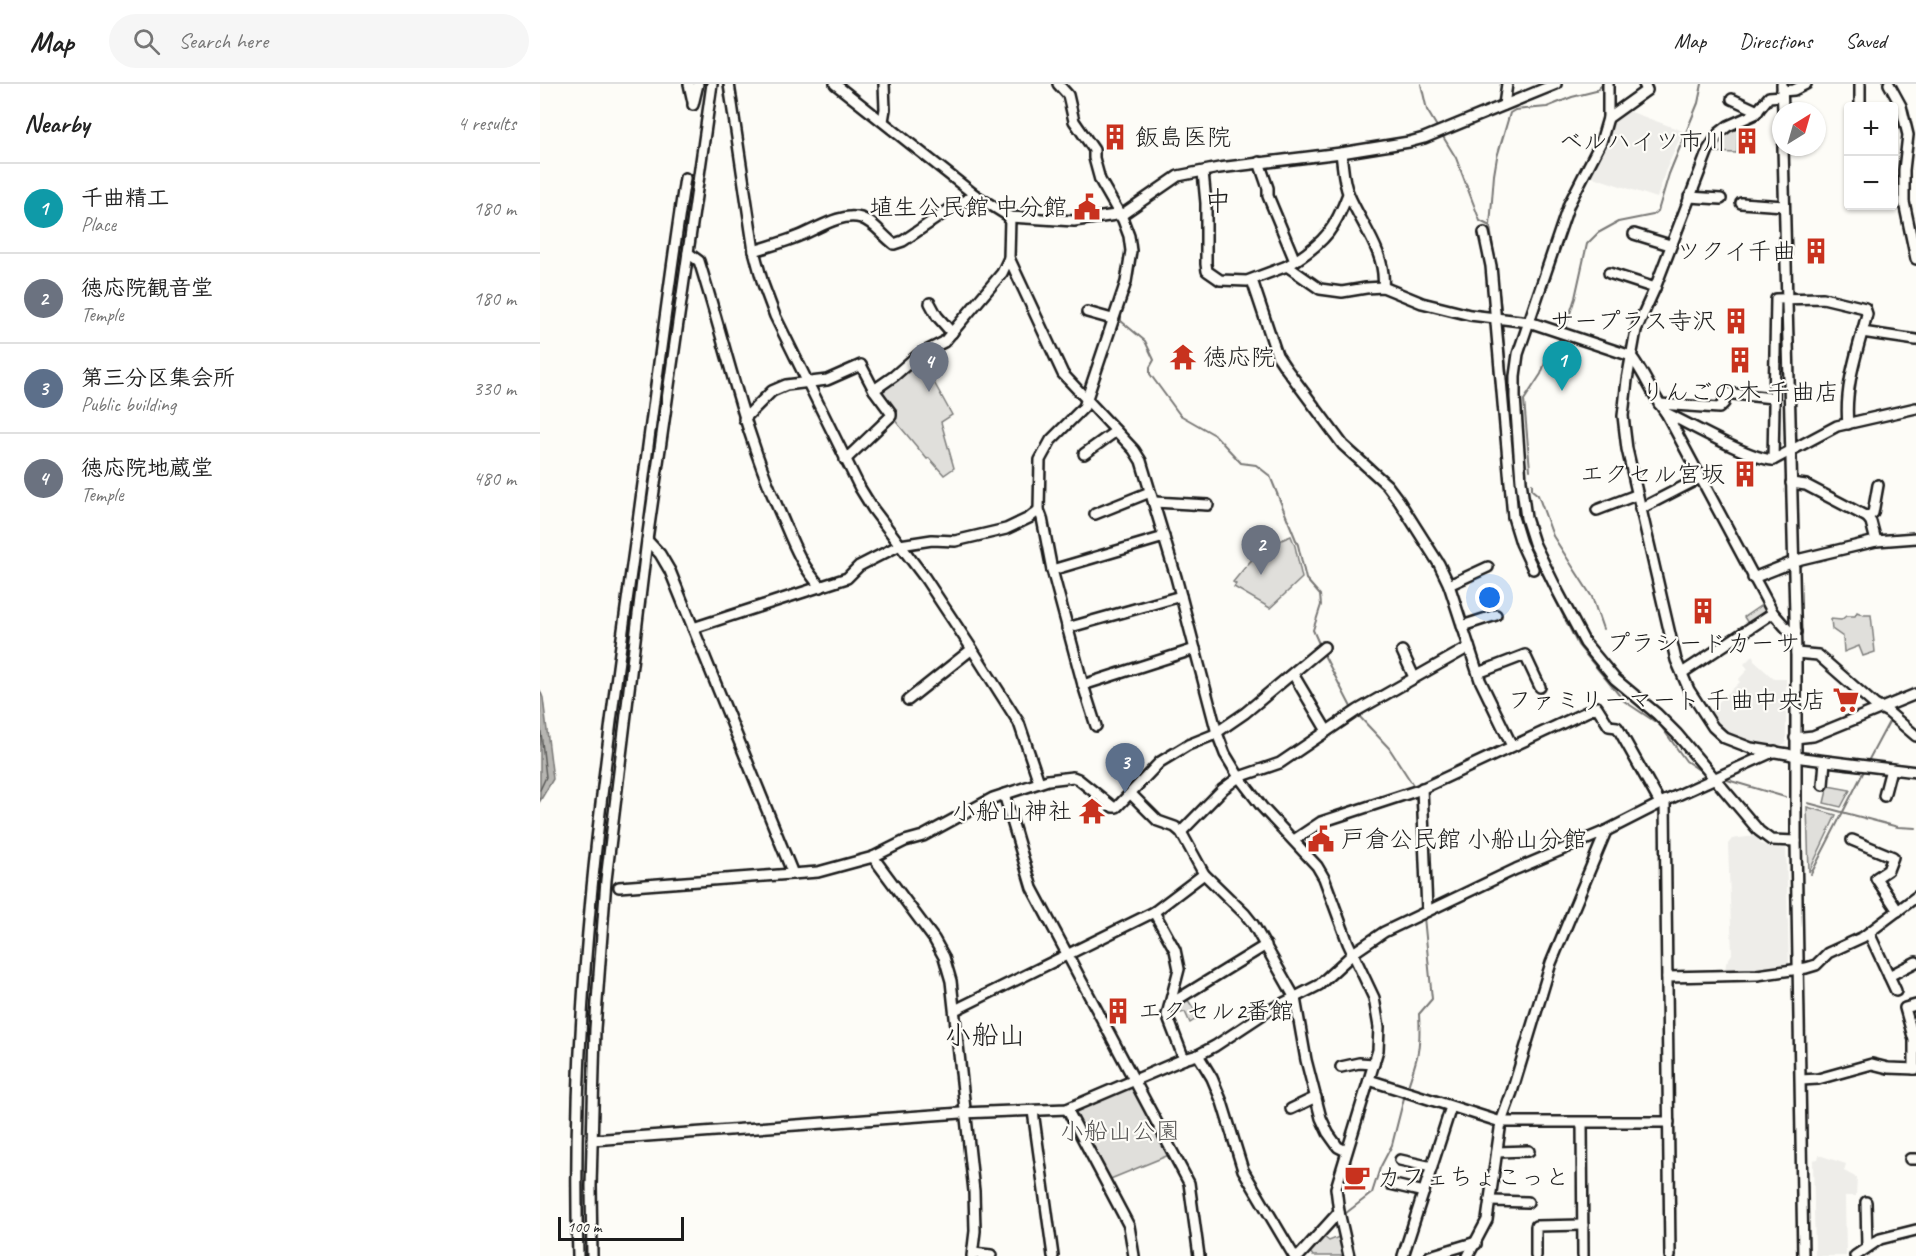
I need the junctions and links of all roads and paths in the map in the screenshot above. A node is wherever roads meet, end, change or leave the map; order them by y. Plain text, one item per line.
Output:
1 (689, 84) edge
2 (698, 84) edge
3 (712, 84) edge
4 (729, 84) edge
5 (835, 84) edge
6 (884, 84) edge
7 (1058, 84) edge
8 (1507, 84) edge
9 (1556, 84) edge
10 (1608, 84) edge
11 (1644, 84) edge
12 (1806, 84) edge
13 (1860, 84) edge
14 (1889, 84) edge
15 (1781, 88) edge
16 (1732, 99) dead end
17 (1860, 102) edge
18 (1504, 105) junction
19 (1758, 111) junction
20 (1608, 118) junction
21 (883, 121) junction
22 (1341, 153) junction
23 (1783, 156) edge
24 (1259, 162) junction
25 (1898, 169) edge
26 (1904, 170) junction
27 (1203, 172) junction
28 (685, 178) dead end
29 (1348, 194) junction
30 (975, 195) junction
31 (1689, 197) junction
32 (1721, 199) dead end
33 (1741, 203) dead end
34 (1784, 206) junction
35 (1119, 215) junction
36 (1010, 218) junction
37 (1484, 233) dead end
38 (1634, 234) dead end
39 (1915, 243) edge
40 (1670, 245) junction
41 (754, 251) junction
42 (688, 253) junction
43 (1009, 258) junction
44 (1916, 259) edge
45 (1291, 264) junction
46 (1609, 273) dead end
47 (1252, 280) junction
48 (1383, 288) junction
49 (1655, 288) junction
50 (1787, 299) junction
51 (930, 303) dead end
52 (1087, 312) dead end
53 (1500, 318) junction
54 (1112, 319) junction
55 (1529, 322) junction
56 (1862, 332) junction
57 (952, 333) junction
58 (1916, 339) edge
59 (1631, 356) junction
60 (1774, 362) junction
61 (1788, 362) junction
62 (807, 383) junction
63 (874, 390) junction
64 (1086, 400) junction
65 (1773, 402) junction
66 (1659, 404) junction
67 (1789, 404) junction
68 (1916, 408) edge
69 (1666, 413) junction
70 (744, 419) junction
71 (1848, 424) junction
72 (1116, 431) junction
73 (1790, 451) junction
74 (1084, 454) dead end
75 (845, 460) junction
76 (1773, 460) junction
77 (1700, 478) junction
78 (1791, 483) junction
79 (1878, 485) dead end
80 (1150, 492) junction
81 (1636, 495) junction
82 (1154, 502) junction
83 (1208, 505) dead end
84 (1640, 508) junction
85 (1039, 510) junction
86 (1598, 510) dead end
87 (1095, 514) dead end
88 (1867, 517) junction
89 (1164, 537) junction
90 (1916, 538) edge
91 (647, 540) junction
92 (1876, 541) junction
93 (900, 545) junction
94 (1793, 562) junction
95 (1488, 567) dead end
96 (1533, 569) dead end
97 (1052, 570) junction
98 (1753, 578) junction
99 (1449, 585) junction
100 (821, 587) junction
101 (1181, 596) junction
102 (1773, 613) junction
103 (1496, 615) dead end
104 (1462, 626) junction
105 (693, 628) junction
106 (1067, 628) junction
107 (1796, 632) junction
108 (1324, 647) dead end
109 (1469, 647) junction
110 (972, 649) junction
111 (1195, 650) junction
112 (1402, 651) dead end
113 (1796, 653) junction
114 (1478, 673) junction
115 (1682, 673) junction
116 (1293, 674) junction
117 (1414, 677) junction
118 (1083, 685) junction
119 (1540, 687) dead end
120 (1916, 694) edge
121 (908, 700) dead end
122 (1881, 708) junction
123 (1095, 726) dead end
124 (1327, 731) junction
125 (1216, 733) junction
126 (1916, 736) edge
127 (1795, 738) junction
128 (1512, 746) junction
129 (1775, 752) junction
130 (1796, 756) junction
131 (1826, 761) junction
132 (1891, 769) junction
133 (1916, 772) edge
134 (1239, 777) junction
135 (1714, 778) junction
136 (1039, 782) junction
137 (1823, 785) dead end
138 (1418, 790) junction
139 (1131, 794) junction
140 (1004, 795) junction
141 (1884, 796) dead end
142 (1663, 802) junction
143 (1606, 831) junction
144 (1181, 832) junction
145 (1294, 840) junction
146 (1852, 840) dead end
147 (1796, 841) junction
148 (873, 857) junction
149 (793, 874) junction
150 (1204, 874) junction
151 (619, 887) dead end
152 (1916, 897) edge
153 (1427, 911) junction
154 (1898, 911) junction
155 (1154, 912) junction
156 (1869, 933) junction
157 (1266, 945) junction
158 (1068, 953) junction
159 (1353, 954) junction
160 (1916, 962) edge
161 (1798, 970) junction
162 (1889, 976) junction
163 (1667, 977) junction
164 (1896, 991) dead end
165 (1295, 998) junction
166 (1170, 1004) junction
167 (1916, 1005) edge
168 (955, 1010) junction
169 (1913, 1027) edge
170 (1198, 1055) junction
171 (1184, 1059) junction
172 (1374, 1064) junction
173 (1341, 1067) dead end
174 (1915, 1069) edge
175 (1134, 1080) junction
176 (1369, 1080) junction
177 (1801, 1080) junction
178 (1316, 1097) junction
179 (1450, 1107) junction
180 (1291, 1108) dead end
181 (1067, 1109) junction
182 (1033, 1111) junction
183 (966, 1113) junction
184 (1501, 1122) junction
185 (1582, 1122) junction
186 (1668, 1122) junction
187 (592, 1140) junction
188 (1346, 1150) junction
189 (1529, 1151) dead end
190 (1497, 1152) junction
191 (1400, 1160) dead end
192 (1432, 1167) junction
193 (1390, 1184) dead end
194 (1424, 1192) junction
195 (1491, 1200) junction
196 (1528, 1202) dead end
197 (1866, 1202) dead end
198 (1339, 1212) junction
199 (1583, 1225) junction
200 (1916, 1230) edge
201 (1476, 1244) junction
202 (1867, 1246) junction
203 (992, 1254) dead end
204 (972, 1255) edge
205 (578, 1256) edge
206 (592, 1256) edge
207 (1053, 1256) edge
208 (1134, 1256) edge
209 (1199, 1256) edge
210 (1294, 1256) edge
211 (1299, 1256) edge
212 (1349, 1256) edge
213 (1403, 1256) edge
214 (1430, 1256) edge
215 (1468, 1256) edge
216 (1536, 1256) edge
217 (1583, 1256) edge
218 (1670, 1256) edge
219 (1803, 1256) edge
220 (1855, 1256) edge

1 - 2 street
3 - 42 street
4 - 41 street
5 - 21 street
6 - 21 street
7 - 35 street
8 - 18 street
9 - 18 street
10 - 20 street
11 - 20 street
12 - 15 street
13 - 17 street
14 - 26 street
15 - 19 street
16 - 19 street
18 - 22 street
19 - 31 street
20 - 55 street
21 - 30 street
22 - 24 street
22 - 29 street
23 - 34 street
24 - 27 street
24 - 45 street
25 - 26 street
26 - 39 street
27 - 35 street
27 - 47 street
28 - 205 street
29 - 45 street
29 - 48 street
30 - 36 street
30 - 41 street
31 - 32 street
31 - 40 street
33 - 34 street
34 - 50 street
35 - 36 street
35 - 54 street
36 - 43 street
37 - 53 street
38 - 40 street
39 - 44 street
40 - 49 street
41 - 62 street
42 - 70 street
42 - 91 street
43 - 57 street
43 - 64 street
45 - 47 street
45 - 48 street
46 - 49 street
47 - 99 street
48 - 53 street
49 - 59 street
50 - 56 street
50 - 60 street
50 - 61 street
51 - 57 street
52 - 54 street
53 - 55 street
53 - 96 street
54 - 64 street
55 - 59 street
55 - 135 street
56 - 58 street
56 - 71 street
57 - 63 street
59 - 66 street
59 - 81 street
60 - 61 street
60 - 65 street
61 - 67 street
62 - 63 street
62 - 70 street
62 - 75 street
63 - 75 street
64 - 72 street
64 - 85 street
65 - 66 street
65 - 67 street
65 - 76 street
66 - 69 street
67 - 73 street
68 - 71 street
69 - 76 street
69 - 77 street
70 - 100 street
71 - 73 street
72 - 74 street
72 - 80 street
73 - 76 street
73 - 78 street
75 - 93 street
77 - 84 street
77 - 98 street
78 - 88 street
78 - 94 street
79 - 88 street
80 - 82 street
80 - 87 street
81 - 84 street
81 - 86 street
82 - 83 street
82 - 89 street
84 - 115 street
85 - 93 street
85 - 97 street
88 - 92 street
89 - 97 street
89 - 101 street
90 - 92 street
91 - 105 street
91 - 187 street
92 - 94 street
93 - 100 street
93 - 110 street
94 - 98 street
94 - 107 street
95 - 99 street
97 - 106 street
98 - 102 street
99 - 104 street
100 - 105 street
101 - 106 street
101 - 111 street
102 - 107 street
102 - 115 street
103 - 104 street
104 - 109 street
105 - 149 street
106 - 118 street
107 - 113 street
108 - 116 street
109 - 114 street
109 - 117 street
110 - 121 street
110 - 136 street
111 - 118 street
111 - 125 street
112 - 117 street
113 - 122 street
113 - 127 street
114 - 119 street
114 - 128 street
115 - 129 street
116 - 124 street
116 - 125 street
117 - 124 street
118 - 123 street
120 - 122 street
122 - 126 street
122 - 127 street
124 - 134 street
125 - 134 street
125 - 139 street
127 - 130 street
128 - 138 street
128 - 142 street
129 - 130 street
129 - 135 street
130 - 131 street
130 - 147 street
131 - 132 street
131 - 137 street
132 - 133 street
132 - 141 street
134 - 144 street
134 - 145 street
135 - 142 street
135 - 147 street
136 - 139 street
136 - 140 street
138 - 145 street
138 - 153 street
139 - 144 street
140 - 148 street
140 - 158 street
142 - 143 street
142 - 163 street
143 - 153 street
143 - 184 street
144 - 150 street
145 - 159 street
146 - 154 street
147 - 161 street
148 - 149 street
148 - 168 street
149 - 151 street
150 - 155 street
150 - 157 street
152 - 154 street
153 - 159 street
154 - 156 street
155 - 158 street
155 - 166 street
156 - 161 street
156 - 162 street
157 - 165 street
157 - 166 street
158 - 168 street
158 - 175 street
159 - 165 street
159 - 172 street
160 - 162 street
161 - 163 street
161 - 177 street
162 - 164 street
163 - 186 street
165 - 170 street
165 - 178 street
166 - 171 street
167 - 169 street
168 - 183 street
169 - 174 street
170 - 171 street
170 - 210 street
171 - 175 street
172 - 173 street
172 - 176 street
174 - 177 street
175 - 181 street
175 - 209 street
176 - 179 street
176 - 188 street
177 - 219 street
178 - 180 street
178 - 188 street
179 - 184 street
179 - 192 street
181 - 182 street
181 - 208 street
182 - 183 street
182 - 207 street
183 - 187 street
183 - 204 street
184 - 185 street
184 - 190 street
185 - 186 street
185 - 199 street
186 - 218 street
187 - 206 street
188 - 198 street
189 - 190 street
190 - 195 street
191 - 192 street
192 - 194 street
193 - 194 street
194 - 213 street
195 - 196 street
195 - 201 street
197 - 202 street
198 - 211 street
198 - 212 street
199 - 216 street
199 - 217 street
200 - 202 street
201 - 214 street
201 - 215 street
202 - 220 street
203 - 204 street

